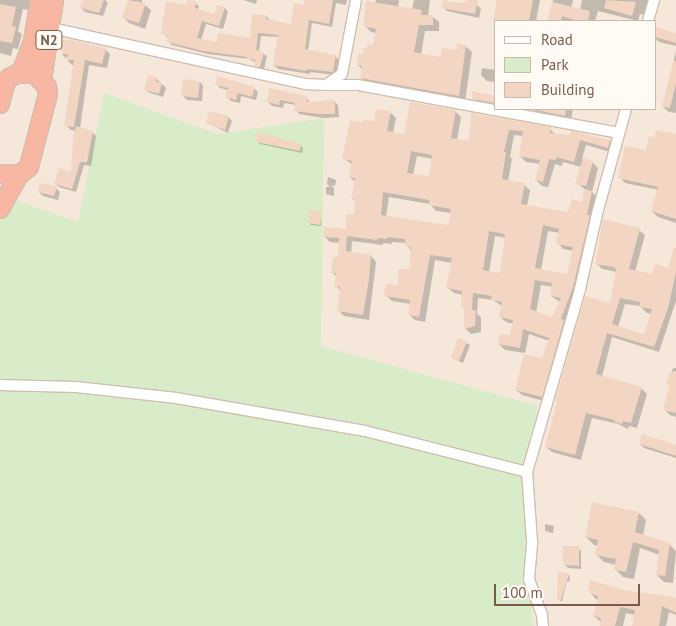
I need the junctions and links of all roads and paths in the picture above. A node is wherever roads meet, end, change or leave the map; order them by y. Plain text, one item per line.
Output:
1 (40, 0) edge
2 (54, 0) edge
3 (356, 0) edge
4 (654, 0) edge
5 (648, 20) edge
6 (51, 28) junction
7 (21, 72) junction
8 (42, 80) junction
9 (326, 85) junction
10 (0, 104) edge
11 (493, 110) edge
12 (494, 110) edge
13 (626, 110) edge
14 (619, 133) junction
15 (0, 174) edge
16 (19, 175) junction
17 (0, 208) edge
18 (0, 385) edge
19 (527, 472) junction
20 (543, 626) edge

1 - 7 highway, N2
2 - 6 highway, N2
3 - 9 street
4 - 5 street
6 - 8 highway, N2
6 - 9 street
7 - 8 highway
7 - 10 highway
8 - 16 highway
9 - 11 street
12 - 14 street
13 - 14 street
14 - 19 street
15 - 16 highway
16 - 17 highway
18 - 19 street
19 - 20 street

